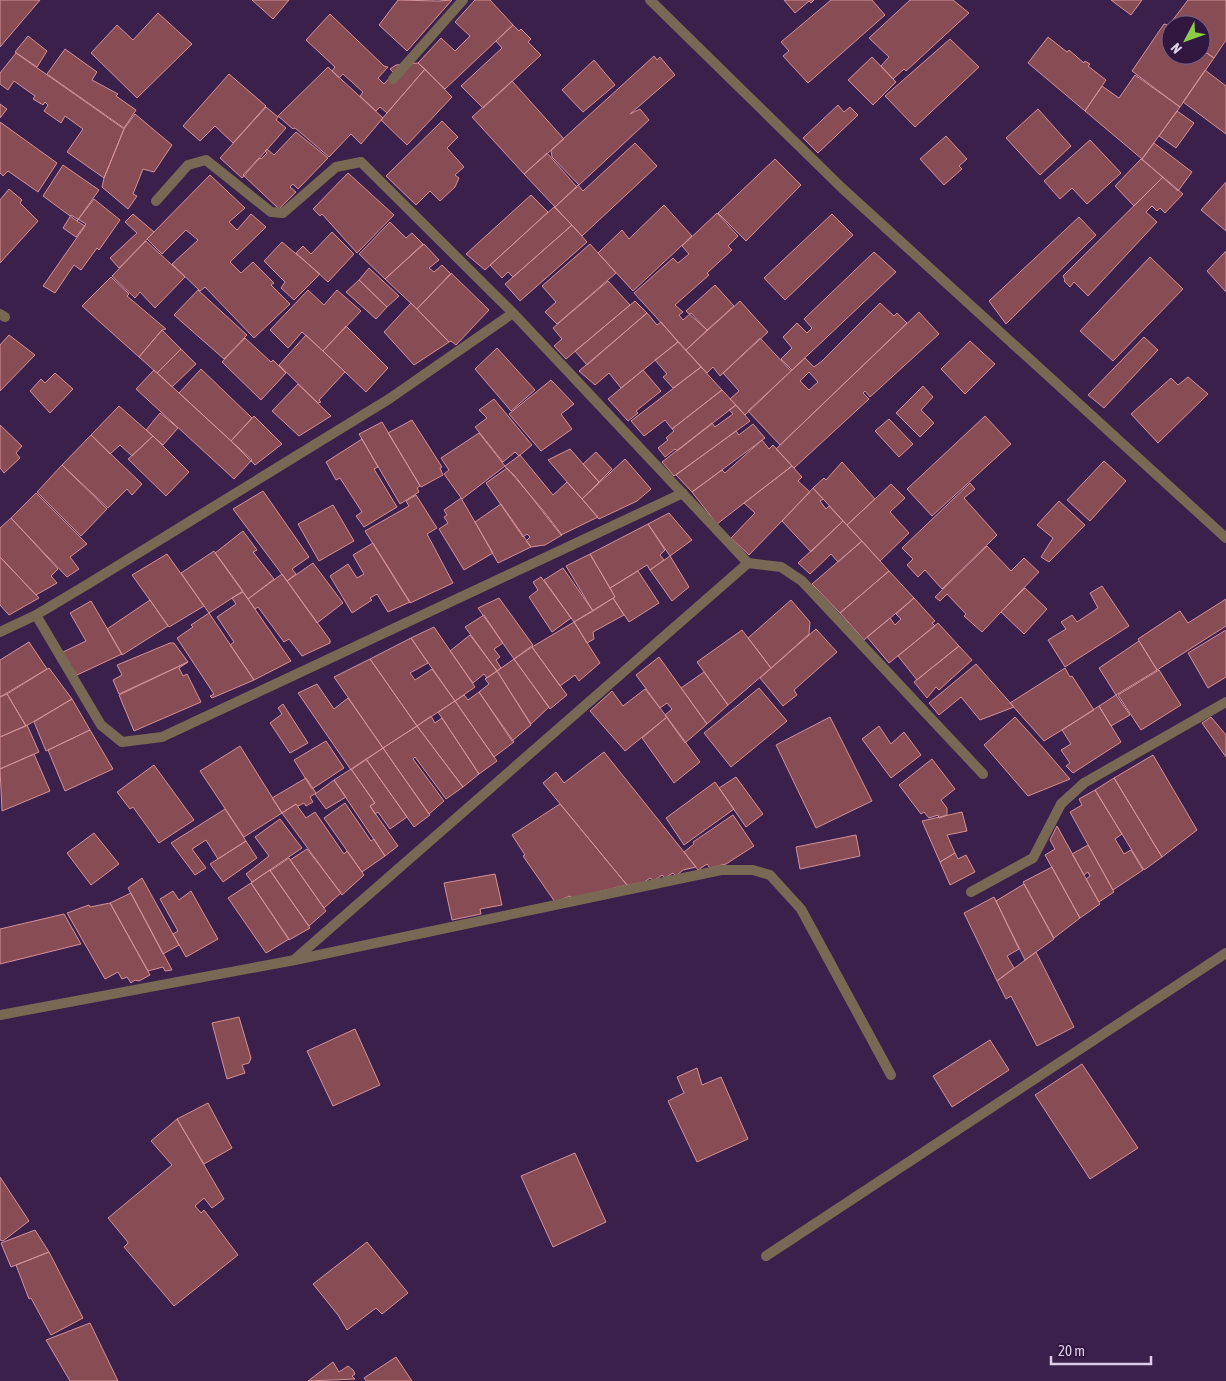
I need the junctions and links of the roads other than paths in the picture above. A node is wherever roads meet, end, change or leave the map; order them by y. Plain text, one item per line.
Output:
1 (463, 0) edge
2 (650, 0) edge
3 (393, 79) dead end
4 (156, 201) dead end
5 (513, 313) junction
6 (683, 493) junction
7 (1226, 538) edge
8 (748, 563) junction
9 (36, 615) junction
10 (0, 632) edge
11 (1226, 702) edge
12 (983, 774) dead end
13 (971, 892) dead end
14 (1226, 953) edge
15 (295, 960) junction
16 (0, 1014) edge
17 (891, 1075) dead end
18 (766, 1256) dead end

1 - 3 street
2 - 7 street
4 - 5 street
5 - 6 street
5 - 9 street
6 - 8 street
6 - 9 street
8 - 12 street
8 - 15 street
9 - 10 street
11 - 13 street
14 - 18 street
15 - 16 street
15 - 17 street

